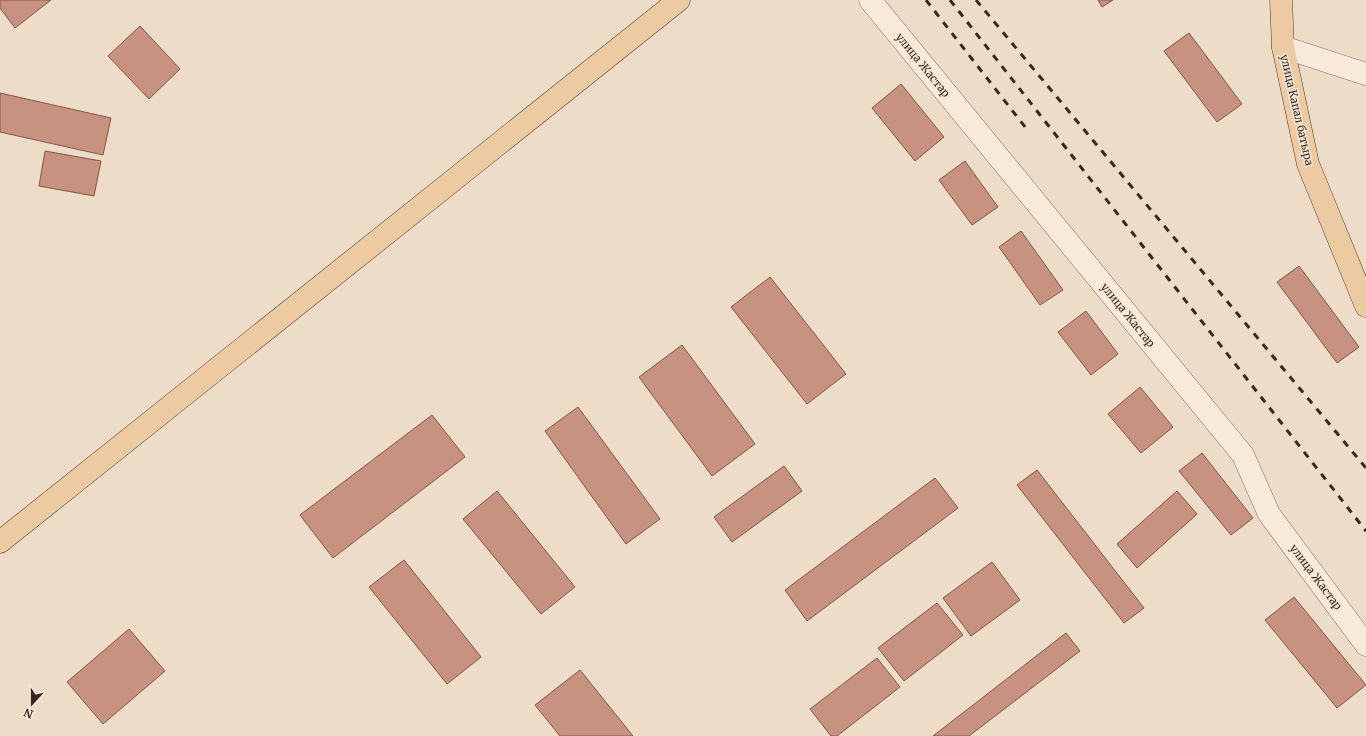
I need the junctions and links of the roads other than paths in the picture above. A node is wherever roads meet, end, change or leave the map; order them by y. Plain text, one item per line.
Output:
1 (679, 0) edge
2 (870, 0) edge
3 (1281, 0) edge
4 (1283, 47) junction
5 (1366, 74) edge
6 (1366, 306) edge
7 (0, 542) edge
8 (1366, 645) edge

1 - 7 main road
2 - 8 street, улица Жастар
3 - 4 main road, улица Капал батыра
4 - 5 street
4 - 6 main road, улица Капал батыра

